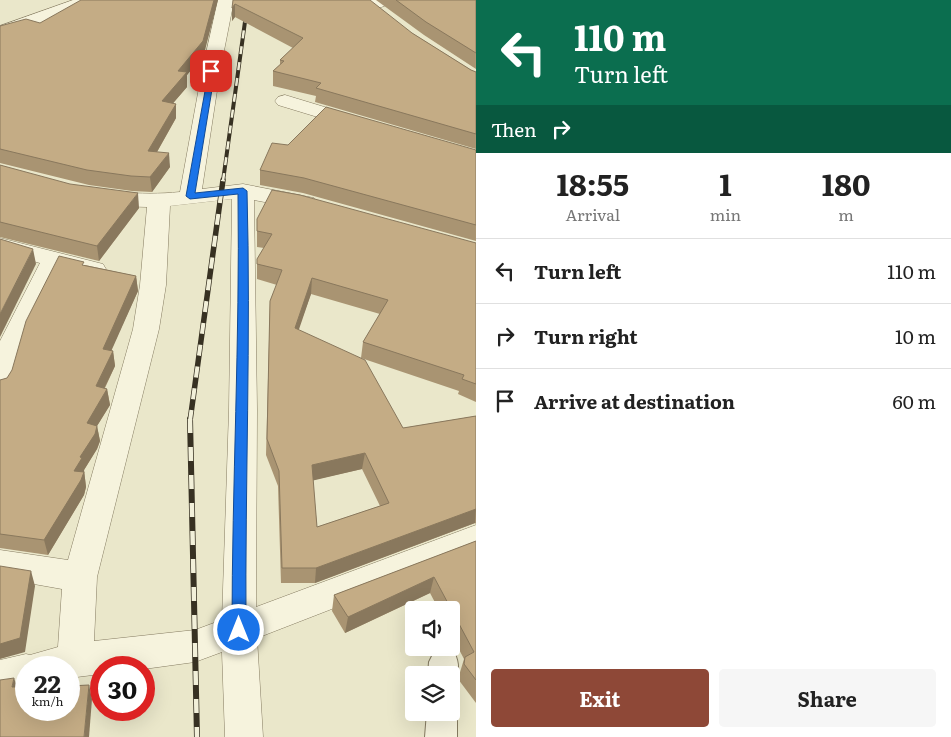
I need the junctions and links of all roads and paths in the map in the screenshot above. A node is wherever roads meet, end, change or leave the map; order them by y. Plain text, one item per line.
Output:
1 (89, 0) edge
2 (226, 0) edge
3 (0, 32) edge
4 (285, 101) dead end
5 (371, 127) edge
6 (243, 191) junction
7 (83, 193) edge
8 (190, 196) junction
9 (159, 201) junction
10 (329, 209) edge
11 (0, 245) edge
12 (54, 258) junction
13 (135, 280) junction
14 (0, 385) edge
15 (476, 539) edge
16 (0, 564) edge
17 (80, 577) junction
18 (239, 630) junction
19 (75, 656) edge
20 (80, 659) edge
21 (15, 674) edge
22 (0, 677) edge
23 (442, 721) edge
24 (244, 737) edge
25 (441, 737) edge

1 - 3 street
2 - 8 street
4 - 5 street
6 - 8 street
6 - 10 street
6 - 18 street
7 - 9 street
8 - 9 street
9 - 13 street
11 - 12 street
12 - 13 street
12 - 14 street
13 - 17 street
15 - 18 street
16 - 17 street
17 - 19 street
18 - 20 street
18 - 24 street
21 - 22 street
23 - 25 lane

